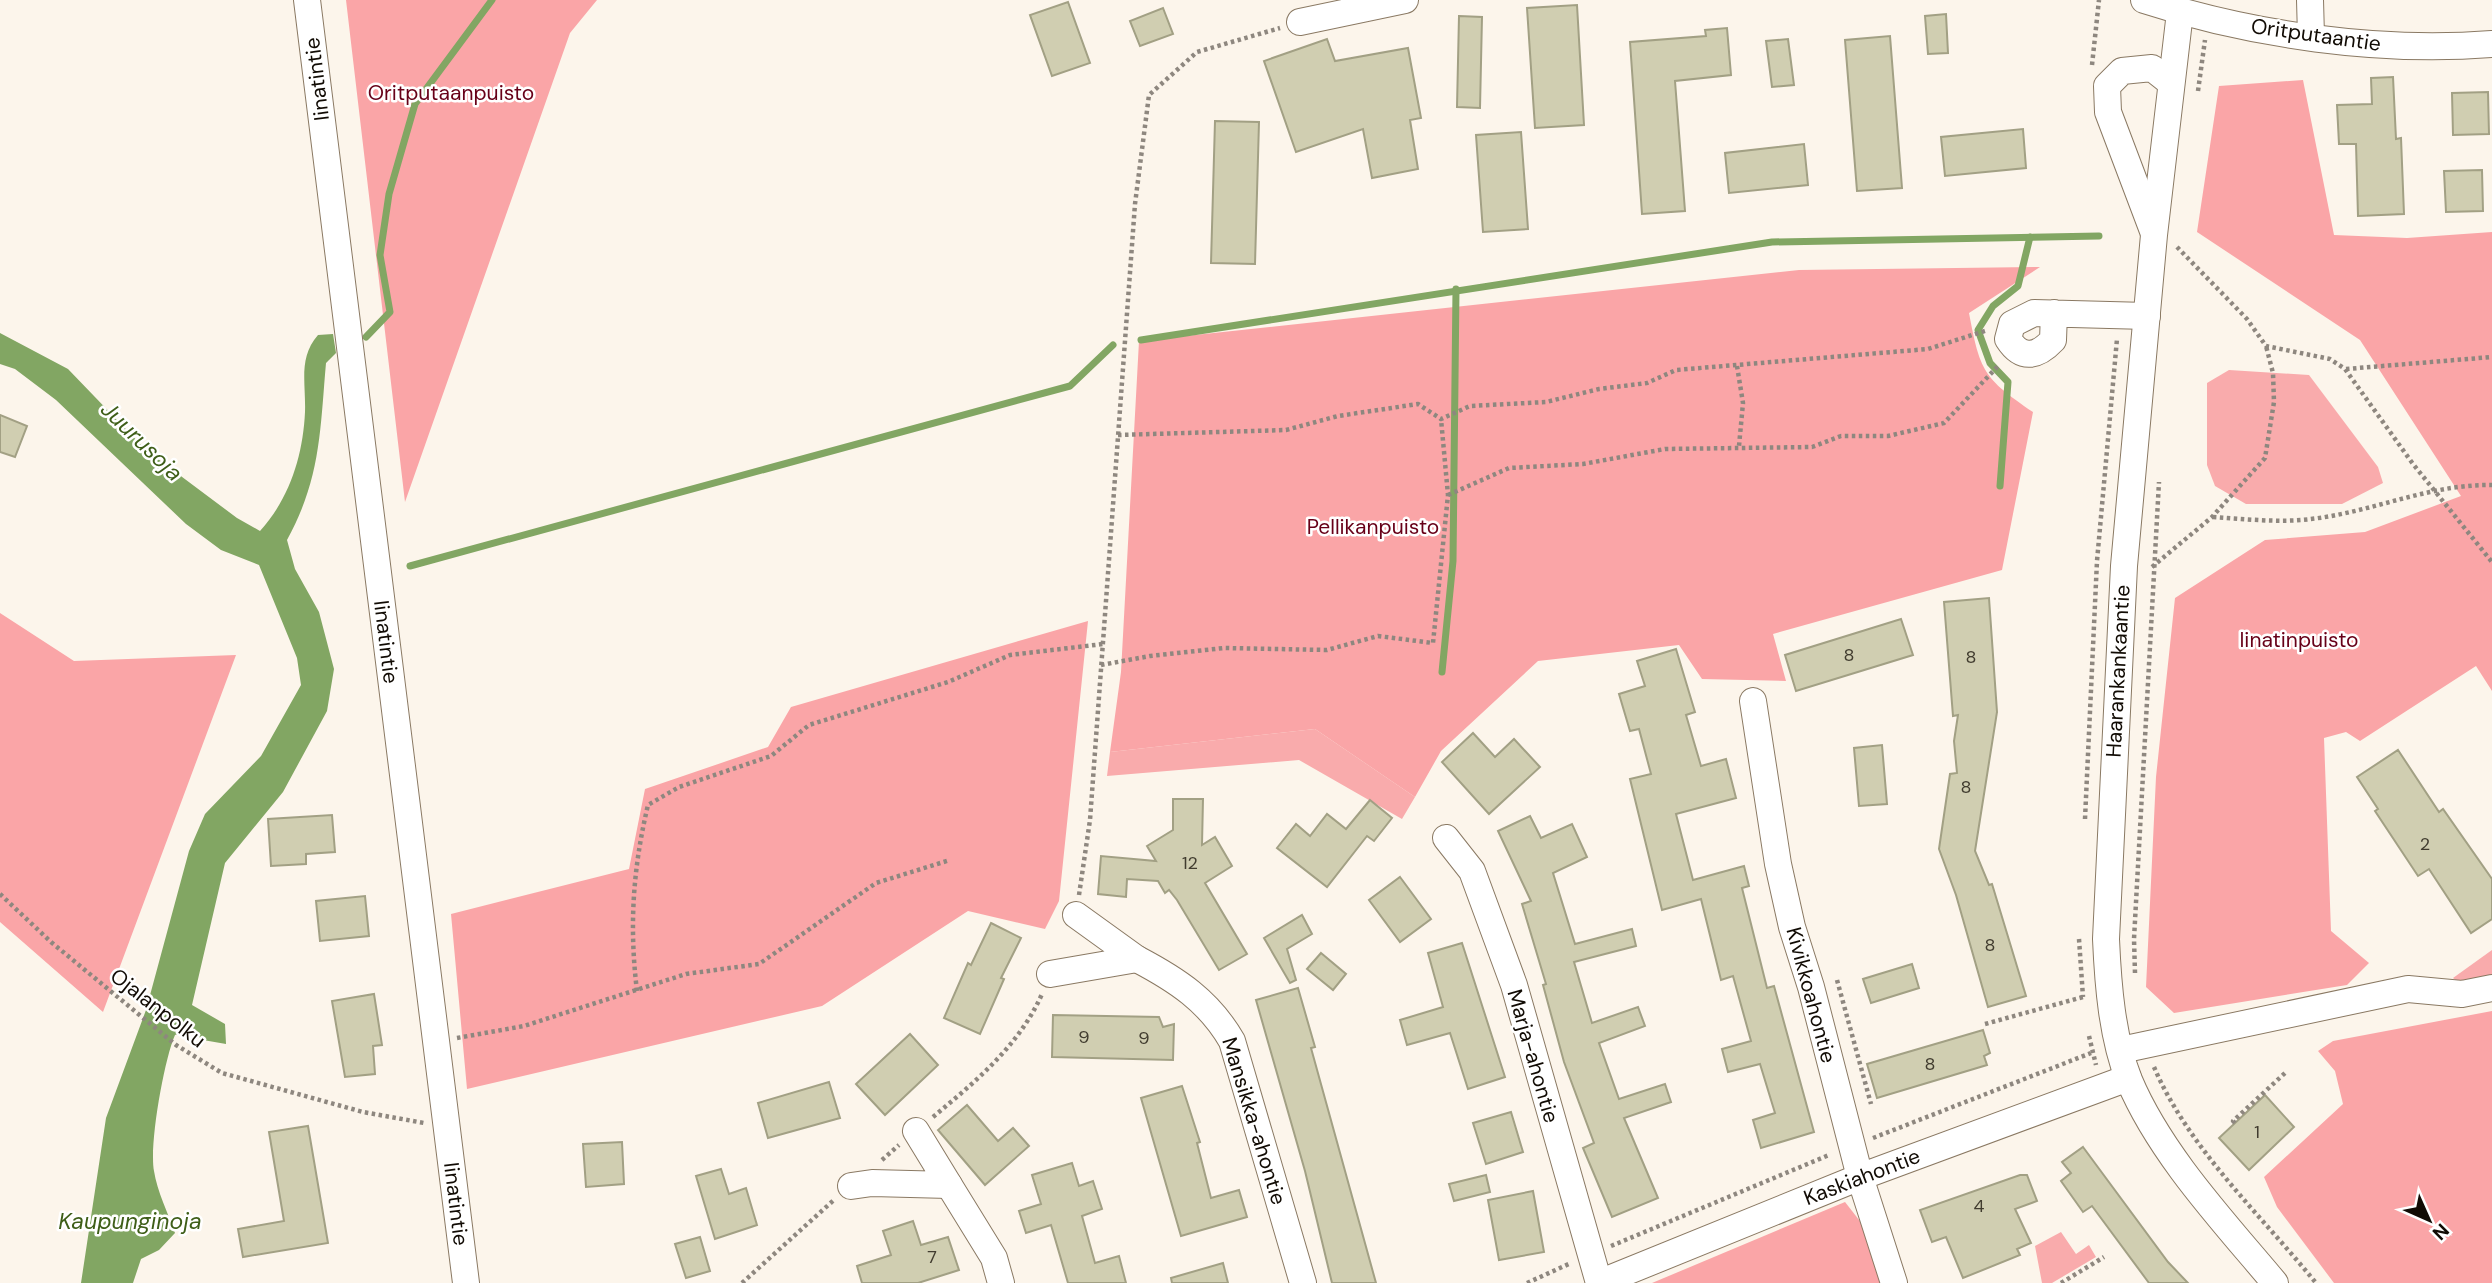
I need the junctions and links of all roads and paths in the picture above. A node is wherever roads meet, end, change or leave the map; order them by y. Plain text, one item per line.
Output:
1 (307, 0) edge
2 (1405, 0) edge
3 (2144, 0) edge
4 (2310, 0) edge
5 (2180, 12) junction
6 (2208, 19) junction
7 (1300, 22) joint
8 (2311, 36) junction
9 (2492, 44) edge
10 (2171, 83) junction
11 (2197, 99) dead end
12 (2170, 239) junction
13 (2176, 261) dead end
14 (2054, 313) dead end
15 (2147, 316) junction
16 (1984, 331) dead end
17 (2266, 346) junction
18 (2492, 357) edge
19 (1998, 365) dead end
20 (1737, 366) junction
21 (2345, 369) junction
22 (1441, 419) junction
23 (1118, 435) junction
24 (1739, 446) junction
25 (2160, 469) dead end
26 (2492, 485) edge
27 (2434, 489) junction
28 (1449, 494) junction
29 (2212, 517) junction
30 (2492, 562) edge
31 (2123, 566) junction
32 (2152, 567) junction
33 (1103, 644) junction
34 (1101, 665) junction
35 (1753, 701) dead end
36 (1446, 838) dead end
37 (950, 860) dead end
38 (0, 894) edge
39 (1076, 915) joint
40 (1137, 959) junction
41 (1050, 974) joint
42 (2135, 977) dead end
43 (1837, 980) dead end
44 (2492, 988) edge
45 (637, 992) junction
46 (2083, 997) dead end
47 (1985, 1024) dead end
48 (436, 1042) junction
49 (2121, 1050) junction
50 (2091, 1052) dead end
51 (2151, 1061) dead end
52 (2285, 1073) dead end
53 (2128, 1078) junction
54 (1871, 1104) dead end
55 (446, 1123) junction
56 (2235, 1124) dead end
57 (916, 1131) junction
58 (1852, 1146) junction
59 (1860, 1177) junction
60 (948, 1185) junction
61 (851, 1186) junction
62 (1589, 1255) junction
63 (2104, 1257) dead end
64 (466, 1283) edge
65 (742, 1283) edge
66 (1001, 1283) edge
67 (1303, 1283) edge
68 (1527, 1283) edge
69 (1599, 1283) edge
70 (1894, 1283) edge
71 (2061, 1283) edge
72 (2274, 1283) edge
73 (2316, 1283) edge

1 - 48 street, Iinatintie
2 - 7 street
3 - 5 street, Oritputaantie
4 - 8 street
5 - 6 street, Oritputaantie
5 - 10 street, Haarankankaantie
6 - 8 street, Oritputaantie
6 - 11 path
7 - 23 path
8 - 9 street, Oritputaantie
10 - 12 street, Haarankankaantie
10 - 12 street
12 - 13 path
12 - 15 street, Haarankankaantie
12 - 17 path
14 - 15 street
15 - 31 street, Haarankankaantie
16 - 20 path
17 - 21 path
17 - 29 path
18 - 21 path
19 - 24 path
20 - 22 path
20 - 24 path
21 - 27 path
22 - 23 path
22 - 28 path
23 - 33 path
24 - 28 path
25 - 32 path
26 - 27 path
27 - 29 path
27 - 30 path
28 - 34 path
29 - 32 path
31 - 32 path
31 - 49 street, Haarankankaantie
32 - 42 path
33 - 34 path
33 - 45 path
34 - 39 path
35 - 58 street, Kivikkoahontie
36 - 62 street, Marja-ahontie
37 - 45 path
38 - 55 path, Ojalanpolku
39 - 40 street, Mansikka-ahontie
40 - 41 street
40 - 67 street, Mansikka-ahontie
41 - 57 path
43 - 54 path
44 - 49 street
45 - 48 path
46 - 47 path
48 - 55 street, Iinatintie
49 - 53 street, Haarankankaantie
50 - 58 path
51 - 73 path
52 - 56 path
53 - 59 street, Kaskiahontie
53 - 72 street, Haarankankaantie
55 - 64 street, Iinatintie
57 - 60 street
57 - 61 path
58 - 59 street, Kivikkoahontie
58 - 62 path
59 - 69 street, Kaskiahontie
59 - 70 street, Kivikkoahontie
60 - 61 street
60 - 66 street
61 - 65 path
62 - 68 path
62 - 69 street, Marja-ahontie
63 - 71 path

